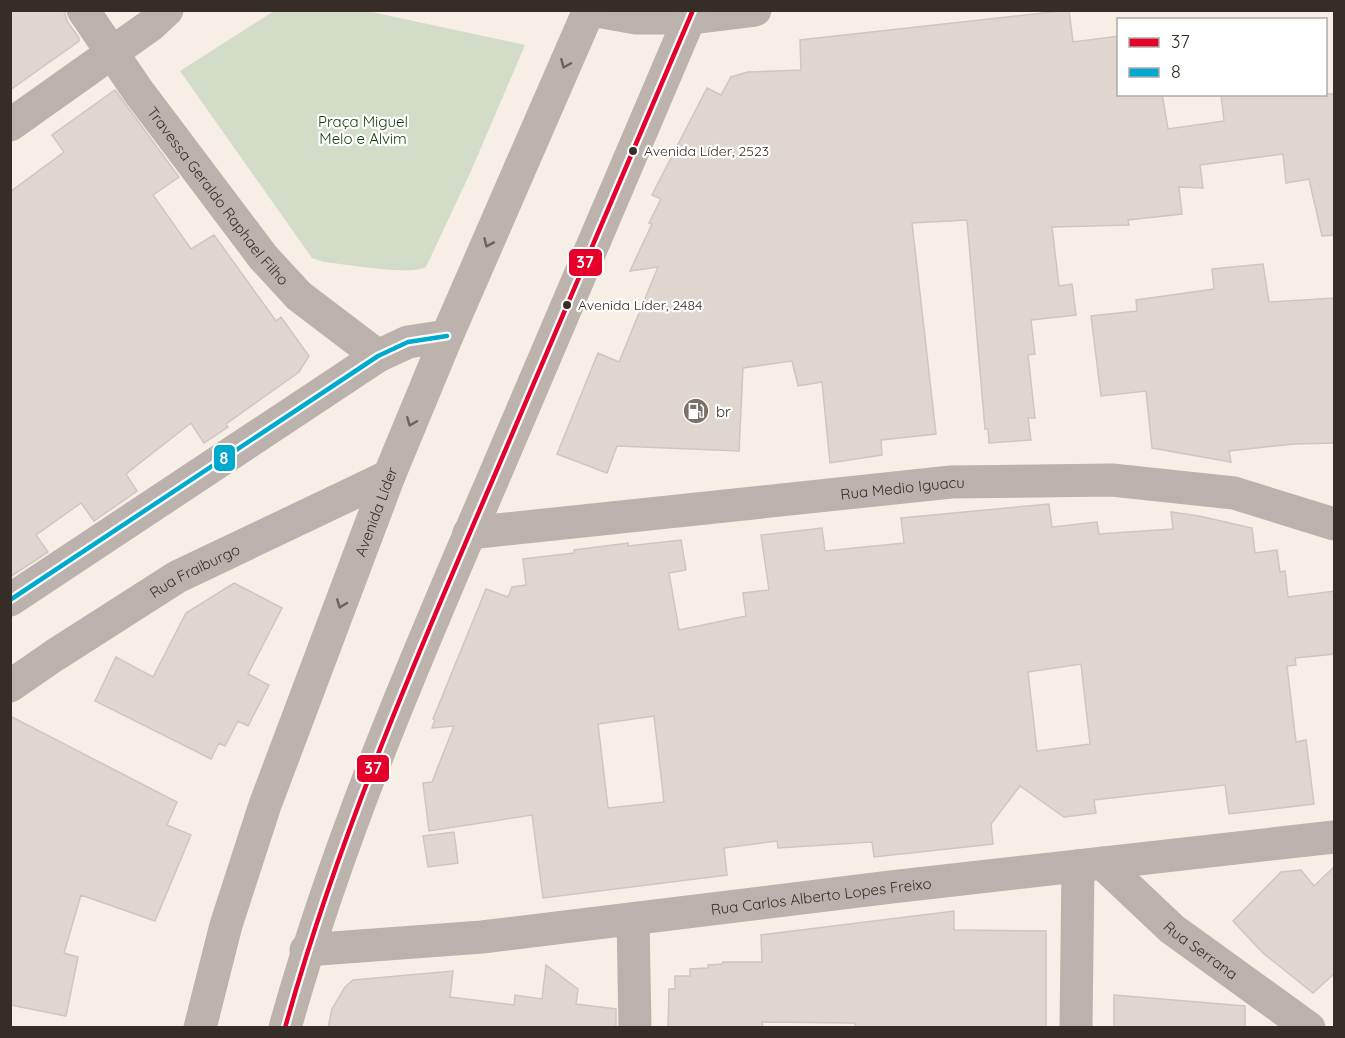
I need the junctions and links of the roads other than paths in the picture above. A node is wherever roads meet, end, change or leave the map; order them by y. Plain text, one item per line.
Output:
1 (83, 10) edge
2 (167, 10) edge
3 (590, 10) edge
4 (755, 10) edge
5 (691, 14) edge
6 (112, 52) junction
7 (10, 125) edge
8 (447, 336) junction
9 (378, 356) junction
10 (389, 476) junction
11 (1335, 524) edge
12 (470, 533) junction
13 (10, 600) edge
14 (10, 686) edge
15 (1335, 837) edge
16 (1090, 865) junction
17 (633, 919) junction
18 (306, 950) junction
19 (200, 1028) edge
20 (285, 1028) edge
21 (635, 1028) edge
22 (1076, 1028) edge
23 (1309, 1028) edge

1 - 6 street, Travessa Geraldo Raphael Filho
2 - 6 street
3 - 5 street
3 -> 8 main road, Avenida Líder
4 - 5 street
5 - 12 main road
6 - 7 street
6 - 9 street, Travessa Geraldo Raphael Filho
8 - 9 street
8 -> 10 main road, Avenida Líder
9 - 13 street
10 - 14 street, Rua Fraiburgo
10 -> 19 main road, Avenida Líder
11 - 12 street, Rua Medio Iguacu
12 - 18 main road
15 - 16 street, Rua Carlos Alberto Lopes Freixo
16 - 17 street, Rua Carlos Alberto Lopes Freixo
16 - 22 street
16 - 23 street, Rua Serrana
17 - 18 street, Rua Carlos Alberto Lopes Freixo
17 - 21 street
18 - 20 main road

